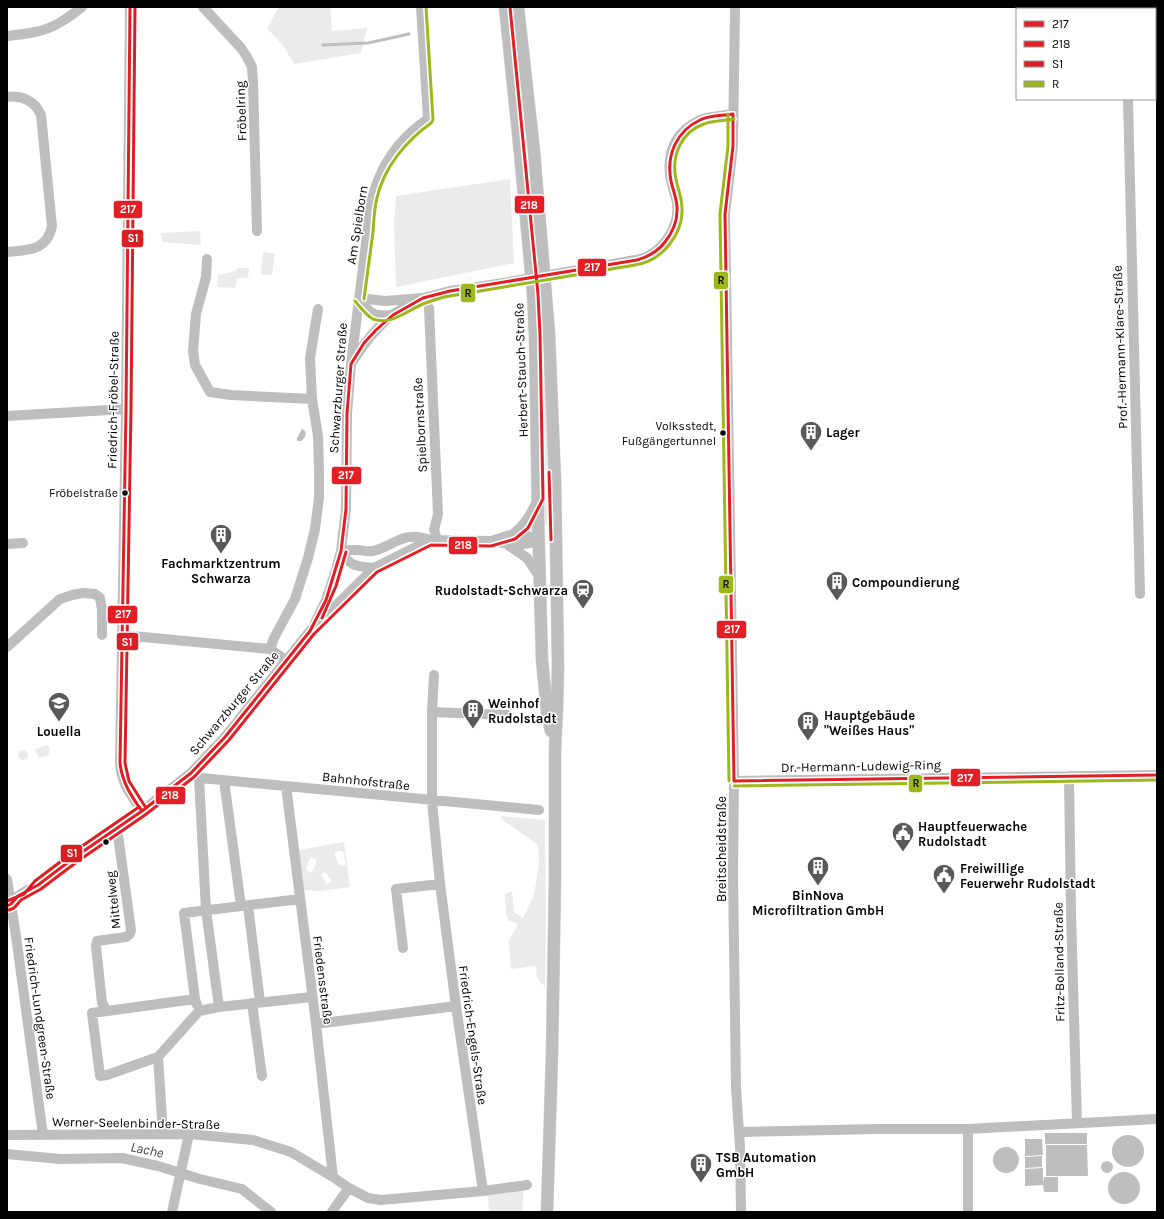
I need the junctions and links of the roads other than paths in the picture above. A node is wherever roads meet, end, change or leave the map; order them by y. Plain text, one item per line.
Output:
1 (82, 7) edge
2 (130, 7) edge
3 (204, 7) edge
4 (421, 7) edge
5 (505, 7) edge
6 (518, 7) edge
7 (735, 7) edge
8 (7, 36) edge
9 (7, 97) edge
10 (1128, 100) edge
11 (733, 114) junction
12 (257, 231) dead end
13 (7, 252) edge
14 (207, 259) dead end
15 (359, 298) junction
16 (423, 298) junction
17 (428, 308) dead end
18 (318, 309) dead end
19 (393, 315) junction
20 (351, 364) junction
21 (312, 399) junction
22 (126, 408) junction
23 (7, 416) edge
24 (538, 499) junction
25 (513, 534) junction
26 (433, 540) junction
27 (556, 540) junction
28 (491, 541) junction
29 (539, 541) junction
30 (23, 543) dead end
31 (7, 544) edge
32 (508, 545) junction
33 (341, 551) junction
34 (374, 568) junction
35 (539, 576) junction
36 (1140, 594) dead end
37 (310, 631) junction
38 (122, 635) junction
39 (102, 636) dead end
40 (7, 647) edge
41 (270, 649) junction
42 (286, 660) junction
43 (434, 675) dead end
44 (432, 712) junction
45 (507, 715) dead end
46 (555, 750) junction
47 (1157, 775) edge
48 (195, 776) junction
49 (1069, 776) junction
50 (224, 780) junction
51 (734, 781) junction
52 (286, 786) junction
53 (432, 801) junction
54 (539, 810) dead end
55 (142, 811) junction
56 (118, 828) junction
57 (7, 879) edge
58 (440, 884) junction
59 (300, 899) junction
60 (9, 905) edge
61 (244, 906) junction
62 (206, 910) junction
63 (403, 948) dead end
64 (312, 997) junction
65 (195, 999) junction
66 (256, 1003) junction
67 (456, 1006) junction
68 (219, 1007) junction
69 (107, 1011) junction
70 (199, 1011) junction
71 (316, 1024) junction
72 (158, 1057) junction
73 (262, 1076) dead end
74 (1157, 1119) edge
75 (1077, 1124) junction
76 (968, 1129) junction
77 (740, 1132) junction
78 (163, 1134) junction
79 (189, 1134) junction
80 (7, 1135) edge
81 (43, 1135) junction
82 (333, 1177) junction
83 (527, 1185) dead end
84 (349, 1188) junction
85 (483, 1191) junction
86 (172, 1212) edge
87 (332, 1212) edge
88 (547, 1212) edge
89 (741, 1212) edge
90 (968, 1212) edge

1 - 8 street
2 - 22 street, Friedrich-Fröbel-Straße
3 - 12 street, Fröbelring
4 - 15 street, Am Spielborn
5 - 24 main road, Herbert-Stauch-Straße
6 - 27 main road
7 - 11 street, Breitscheidstraße
9 - 13 street
10 - 36 street, Prof.-Hermann-Klare-Straße
11 - 16 street, bridge
11 - 51 street, Breitscheidstraße
14 - 21 street
15 - 16 street
15 - 19 street
15 - 20 street, Schwarzburger Straße
16 - 19 street
17 - 26 street, Spielbornstraße
18 - 21 street
19 - 20 street
20 - 33 street, Schwarzburger Straße
21 - 41 street
22 - 23 street
22 - 38 street, Friedrich-Fröbel-Straße
24 - 25 street
24 - 29 main road, Herbert-Stauch-Straße
25 - 28 street, Schwarzburger Straße
25 - 29 street
26 - 28 street, Schwarzburger Straße
26 - 33 street, Schwarzburger Straße
26 - 34 street, Schwarzburger Straße
27 - 29 main road
27 - 46 main road
28 - 32 street
29 - 32 street
29 - 35 main road, Herbert-Stauch-Straße
30 - 31 street
32 - 35 street
33 - 34 street
33 - 37 street, Schwarzburger Straße
34 - 37 street, Schwarzburger Straße
35 - 46 main road, Herbert-Stauch-Straße
37 - 42 street, Schwarzburger Straße
38 - 41 street
38 - 55 street, Friedrich-Fröbel-Straße
39 - 40 street
41 - 42 street
42 - 48 street, Schwarzburger Straße
43 - 44 street, Friedrich-Engels-Straße
44 - 45 street
44 - 53 street, Friedrich-Engels-Straße
46 - 88 main road
47 - 49 street, Dr.-Hermann-Ludewig-Ring
48 - 50 street, Bahnhofstraße
48 - 55 street, Schwarzburger Straße
48 - 62 street
49 - 51 street, Dr.-Hermann-Ludewig-Ring
49 - 75 street, Fritz-Bolland-Straße
50 - 52 street, Bahnhofstraße
50 - 61 street
51 - 77 street, Breitscheidstraße
52 - 53 street, Bahnhofstraße
52 - 59 street, Friedensstraße
53 - 54 street, Bahnhofstraße
53 - 58 street, Friedrich-Engels-Straße
55 - 56 street, Schwarzburger Straße
56 - 60 street, Schwarzburger Straße
56 - 69 street, Mittelweg
57 - 60 street, Friedrich-Lundgreen-Straße
58 - 63 street
58 - 67 street, Friedrich-Engels-Straße
59 - 61 street
59 - 64 street, Friedensstraße
60 - 81 street, Friedrich-Lundgreen-Straße
61 - 62 street
61 - 66 street
62 - 65 street
62 - 68 street
64 - 66 street
64 - 71 street, Friedensstraße
65 - 69 street
65 - 70 street
66 - 68 street
66 - 73 street
67 - 71 street
67 - 85 street, Friedrich-Engels-Straße
68 - 70 street
69 - 72 street
70 - 72 street
71 - 82 street, Friedensstraße
72 - 78 street
74 - 75 street
75 - 76 street
76 - 77 street
76 - 90 street
77 - 89 street, Breitscheidstraße
78 - 79 street, Werner-Seelenbinder-Straße
78 - 81 street, Werner-Seelenbinder-Straße
79 - 82 street, Werner-Seelenbinder-Straße
79 - 86 street
80 - 81 street, Werner-Seelenbinder-Straße
82 - 84 street, Werner-Seelenbinder-Straße
83 - 85 street, Werner-Seelenbinder-Straße
84 - 85 street, Werner-Seelenbinder-Straße
84 - 87 street

